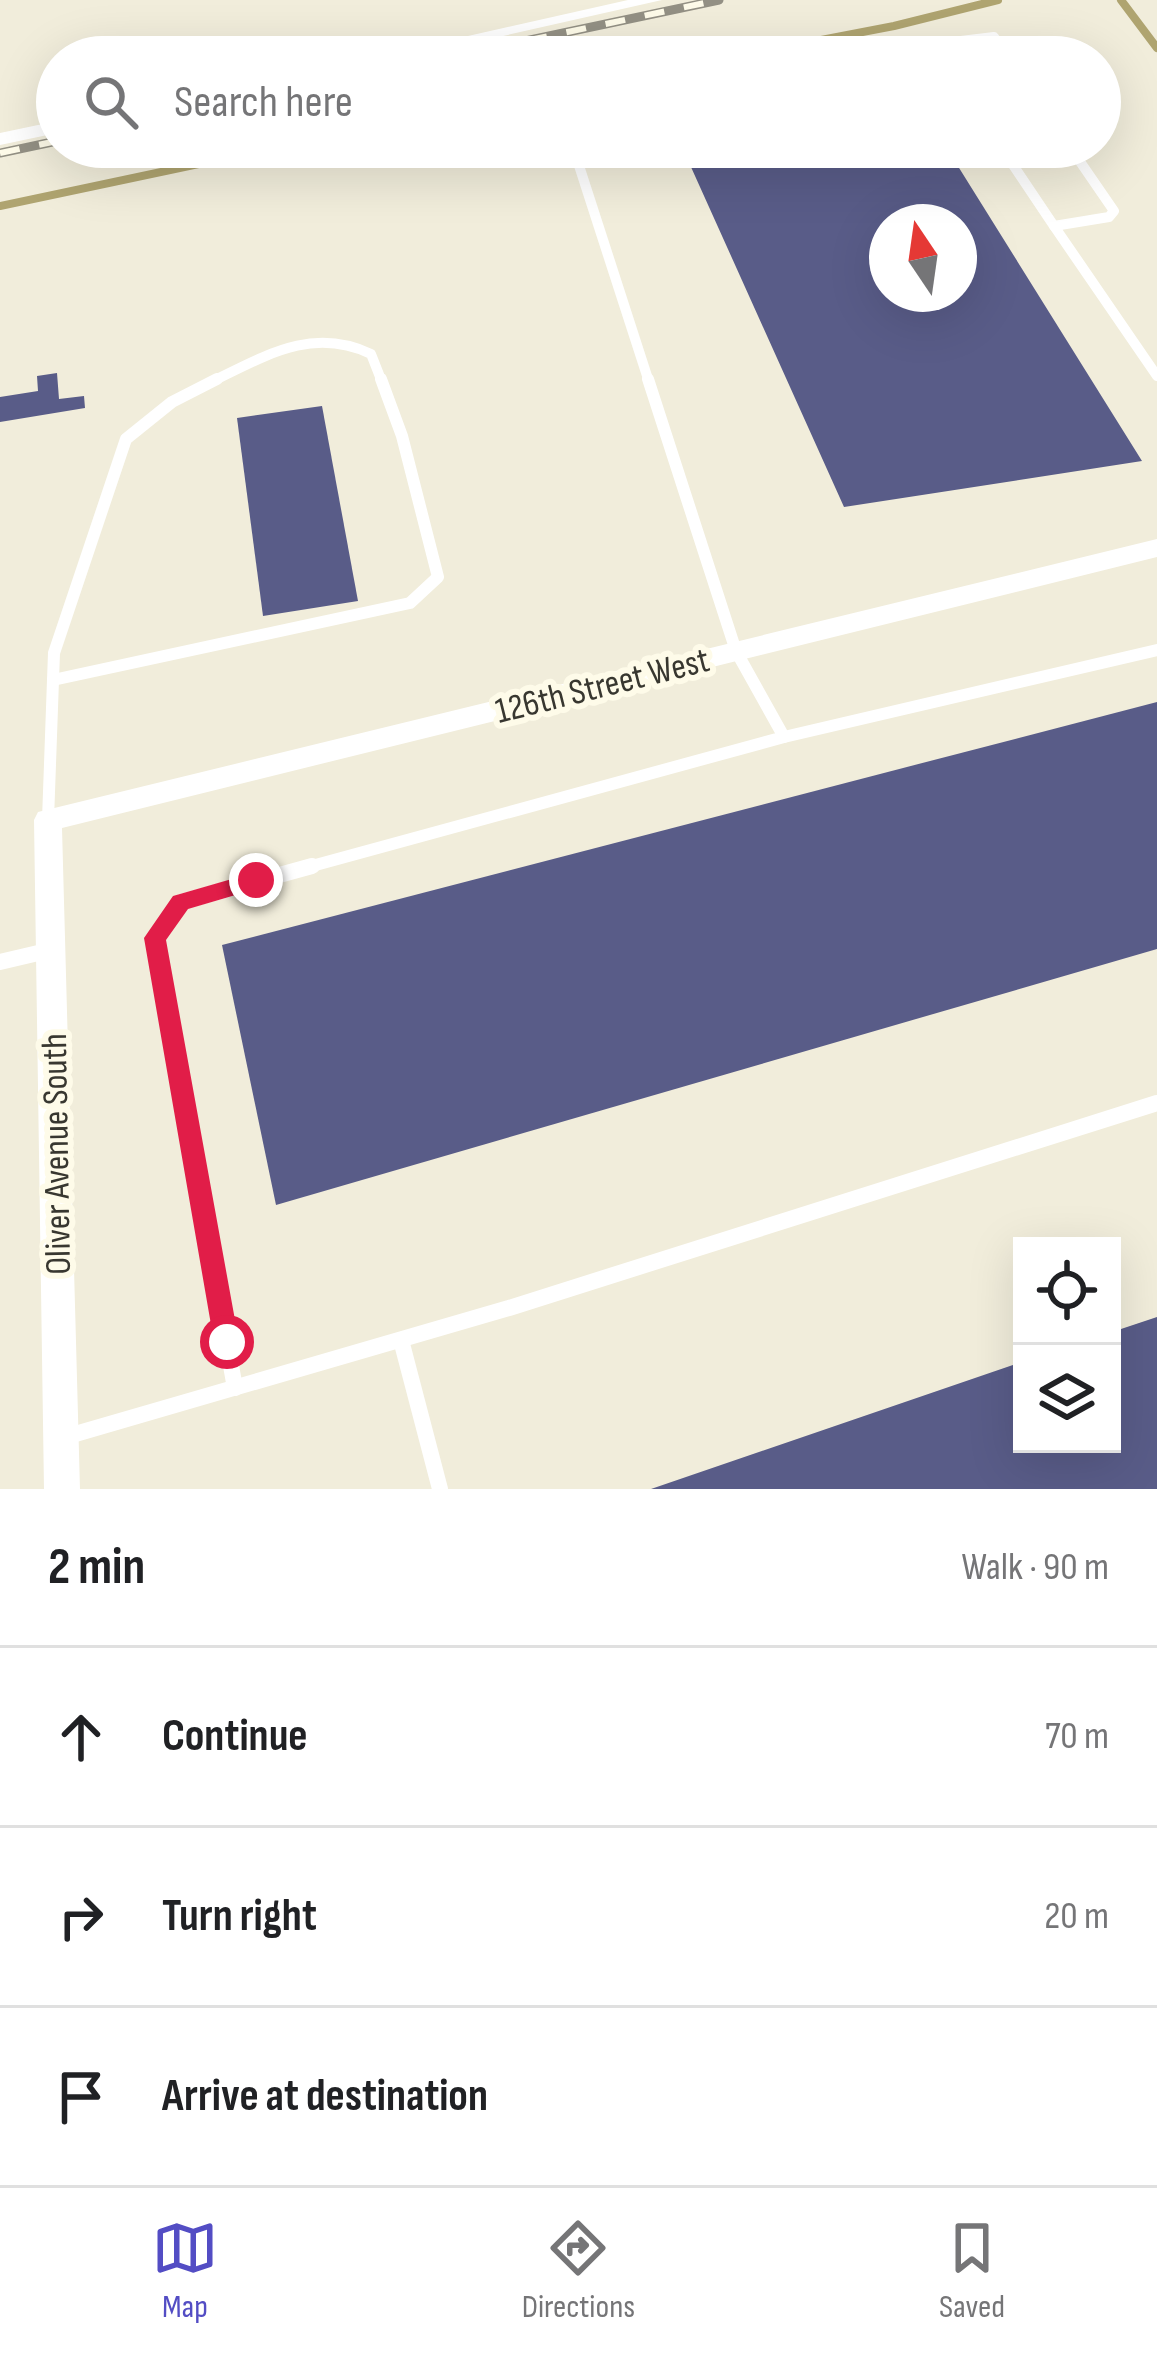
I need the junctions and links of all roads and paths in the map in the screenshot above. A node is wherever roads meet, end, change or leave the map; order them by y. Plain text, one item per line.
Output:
1 (653, 0) edge
2 (483, 36) edge
3 (36, 131) edge
4 (0, 139) edge
5 (580, 168) edge
6 (1015, 168) edge
7 (1084, 168) edge
8 (1054, 226) junction
9 (1157, 376) edge
10 (1157, 548) edge
11 (1157, 650) edge
12 (736, 651) junction
13 (52, 680) junction
14 (784, 737) junction
15 (48, 820) junction
16 (51, 950) junction
17 (0, 962) edge
18 (1157, 1103) edge
19 (401, 1340) junction
20 (235, 1388) junction
21 (61, 1438) junction
22 (62, 1489) edge
23 (440, 1489) edge

1 - 2 street
3 - 4 street
5 - 12 lane
6 - 8 lane
7 - 8 lane
8 - 9 lane
10 - 12 street, 126th Street West
11 - 14 lane
12 - 14 lane
12 - 15 street, 126th Street West
13 - 13 lane
13 - 15 lane
14 - 20 lane
15 - 16 street, Oliver Avenue South
16 - 17 lane
16 - 21 street, Oliver Avenue South
18 - 19 lane
19 - 20 lane
19 - 23 lane
20 - 21 lane
21 - 22 street, Oliver Avenue South

